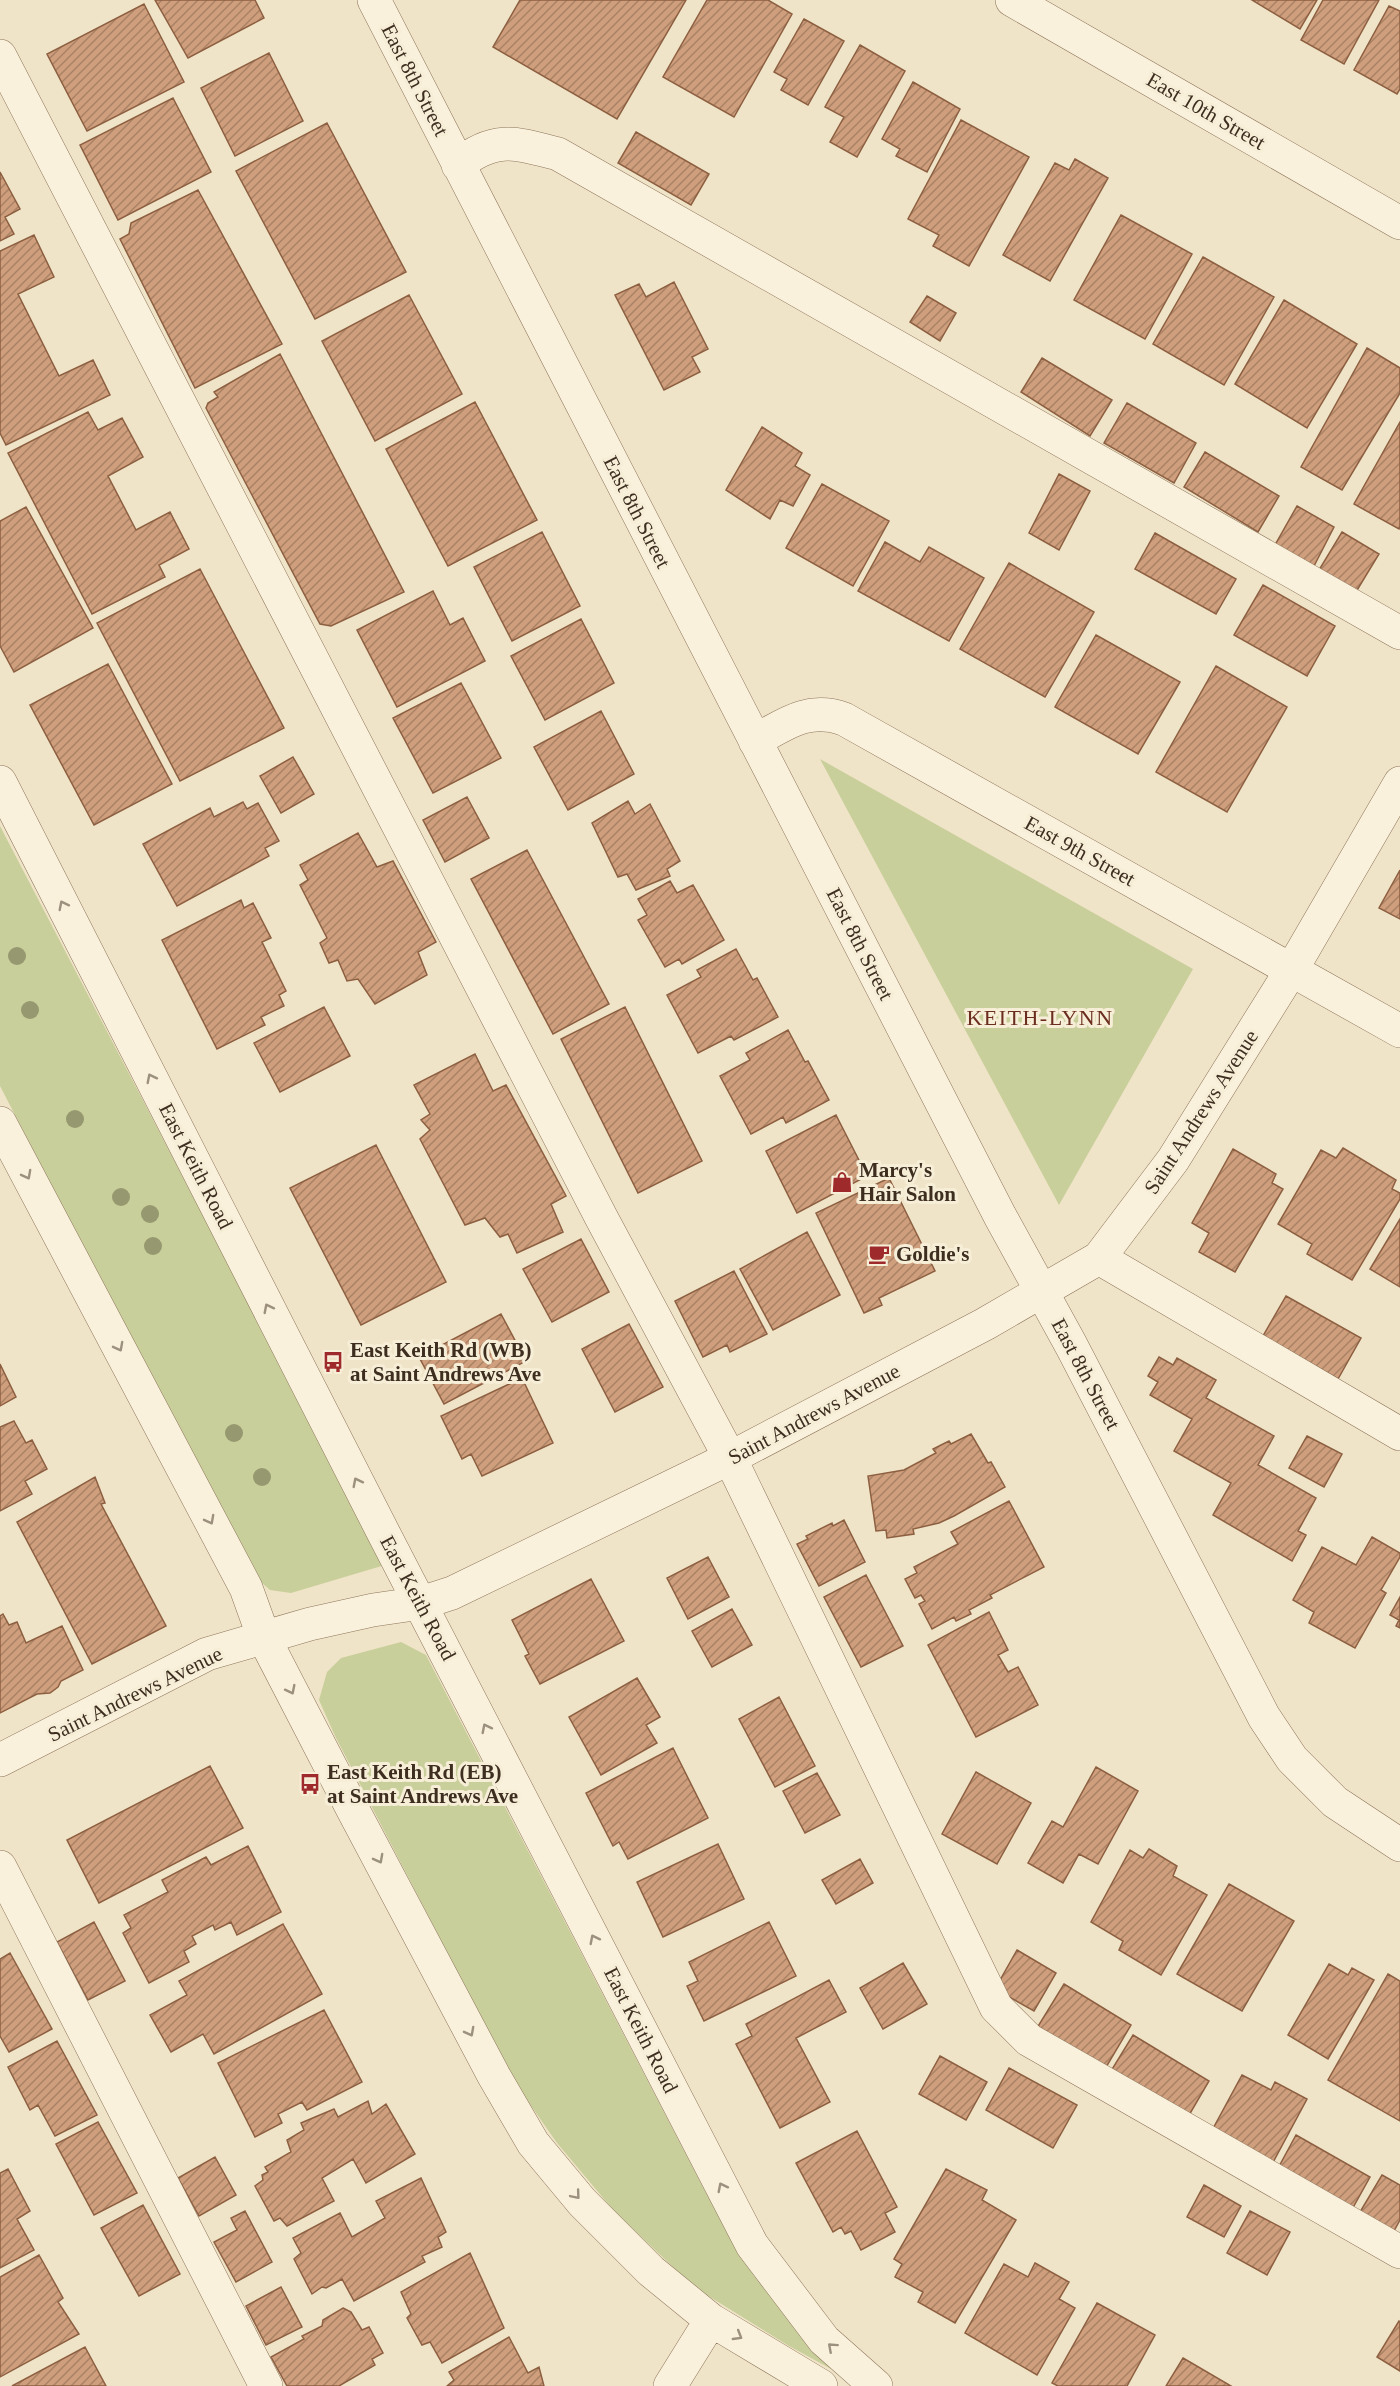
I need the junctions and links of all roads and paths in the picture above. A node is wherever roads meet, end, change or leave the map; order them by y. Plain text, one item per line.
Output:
1 (374, 0) edge
2 (1012, 0) edge
3 (0, 56) edge
4 (458, 165) junction
5 (1400, 223) edge
6 (1400, 633) edge
7 (755, 741) junction
8 (0, 782) edge
9 (1400, 783) edge
10 (1292, 969) junction
11 (1400, 1031) edge
12 (0, 1123) edge
13 (1099, 1258) junction
14 (1042, 1292) junction
15 (1400, 1434) edge
16 (730, 1458) junction
17 (421, 1603) junction
18 (264, 1638) junction
19 (0, 1760) edge
20 (1400, 1845) edge
21 (0, 1867) edge
22 (1400, 2252) edge
23 (711, 2320) junction
24 (266, 2386) edge
25 (670, 2386) edge
26 (821, 2386) edge
27 (876, 2386) edge

1 - 4 street, East 8th Street
2 - 5 street, East 10th Street
3 - 16 street
4 - 6 street
4 - 7 street, East 8th Street
7 - 10 street, East 9th Street
7 - 14 street, East 8th Street
17 -> 8 street, East Keith Road
9 - 10 street, Saint Andrews Avenue
10 - 11 street, East 9th Street
10 - 13 street, Saint Andrews Avenue
12 -> 18 street
13 - 14 street, Saint Andrews Avenue
13 - 15 street
14 - 16 street, Saint Andrews Avenue
14 - 20 street, East 8th Street
16 - 17 street, Saint Andrews Avenue
16 - 22 street
17 - 18 street, Saint Andrews Avenue
27 -> 17 street, East Keith Road
18 - 19 street, Saint Andrews Avenue
18 -> 23 street
21 - 24 street
23 - 25 street
23 -> 26 street

